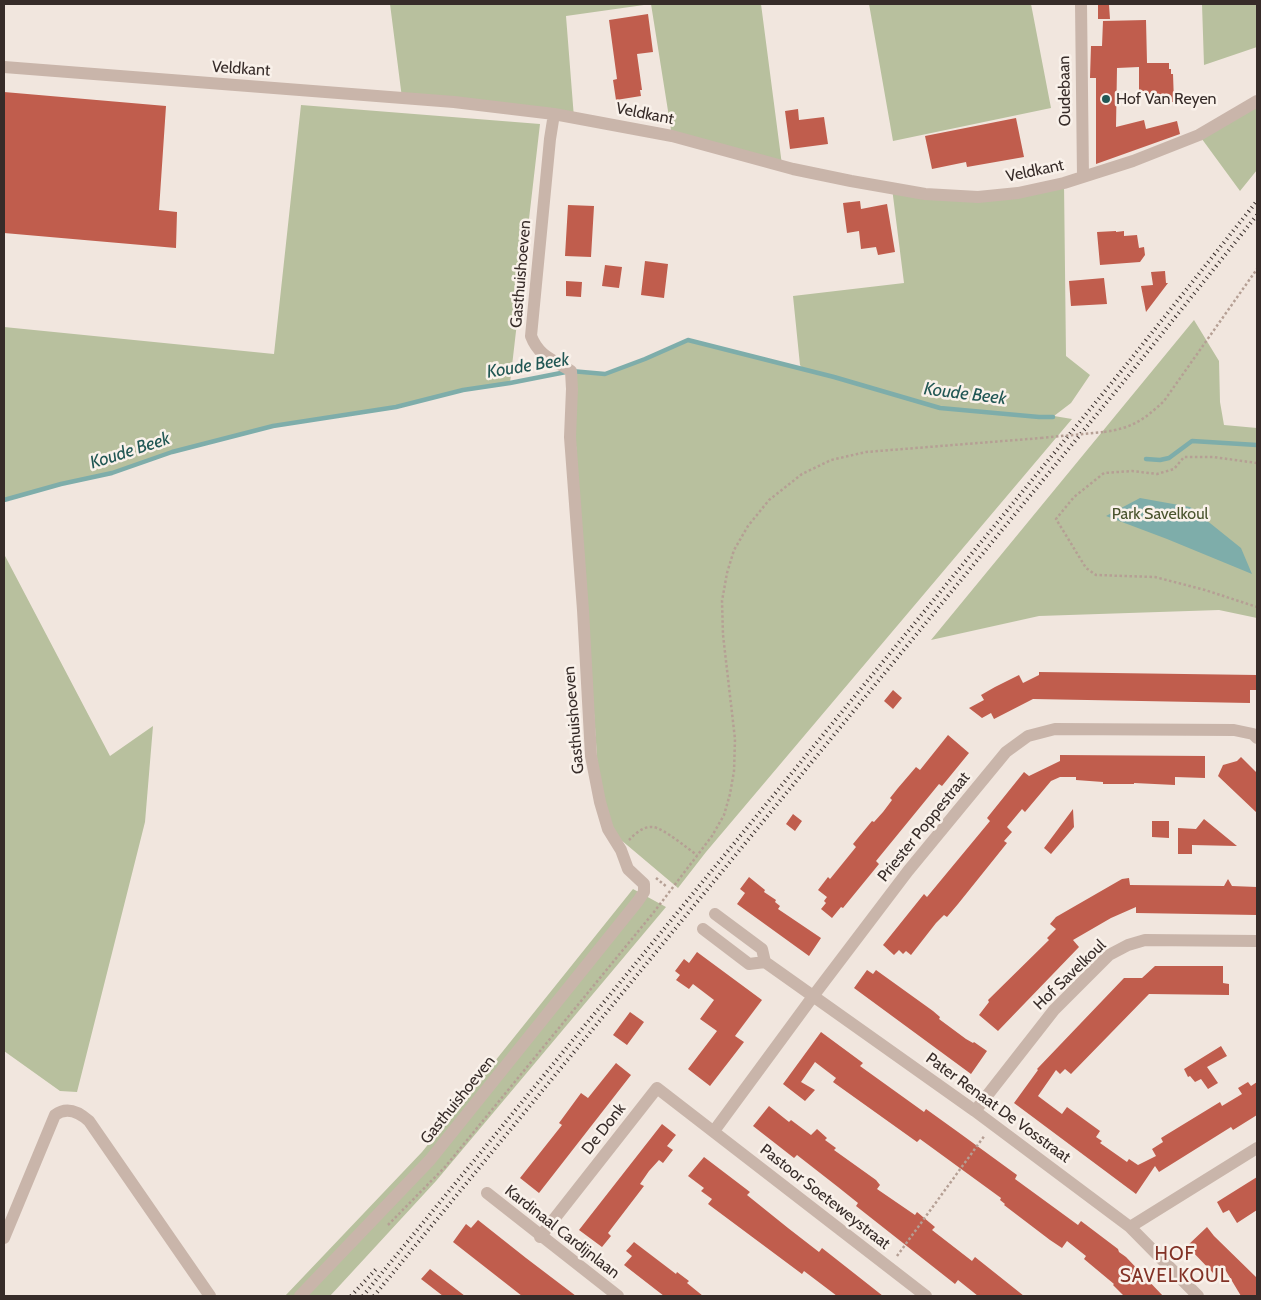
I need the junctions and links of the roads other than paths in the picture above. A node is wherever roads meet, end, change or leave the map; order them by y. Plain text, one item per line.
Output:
1 (1081, 4) edge
2 (4, 67) edge
3 (1257, 101) edge
4 (554, 114) junction
5 (1083, 177) junction
6 (1257, 738) edge
7 (715, 914) dead end
8 (702, 930) dead end
9 (1257, 941) edge
10 (765, 962) junction
11 (814, 995) junction
12 (975, 1111) junction
13 (703, 1123) joint
14 (714, 1132) junction
15 (1257, 1148) edge
16 (487, 1194) dead end
17 (1130, 1227) junction
18 (540, 1237) junction
19 (4, 1238) edge
20 (210, 1296) edge
21 (300, 1296) edge
22 (618, 1296) edge
23 (926, 1296) edge
24 (1198, 1296) edge

1 - 5 street, Oudebaan
2 - 4 street, Veldkant
3 - 5 street, Veldkant
4 - 5 street, Veldkant
4 - 21 street, Gasthuishoeven
6 - 11 street, Priester Poppestraat
7 - 10 street, Pater Renaat De Vosstraat
8 - 10 street, Pater Renaat De Vosstraat
9 - 12 street, Hof Savelkoul
10 - 11 street, Pater Renaat De Vosstraat
11 - 12 street, Pater Renaat De Vosstraat
11 - 14 street, Priester Poppestraat
12 - 17 street, Pater Renaat De Vosstraat
13 - 14 street, Pastoor Soeteweystraat
13 - 18 street, De Donk
14 - 23 street, Pastoor Soeteweystraat
15 - 17 street
16 - 18 street, Kardinaal Cardijnlaan
17 - 24 street, Pater Renaat De Vosstraat
18 - 22 street, Kardinaal Cardijnlaan
19 - 20 street

